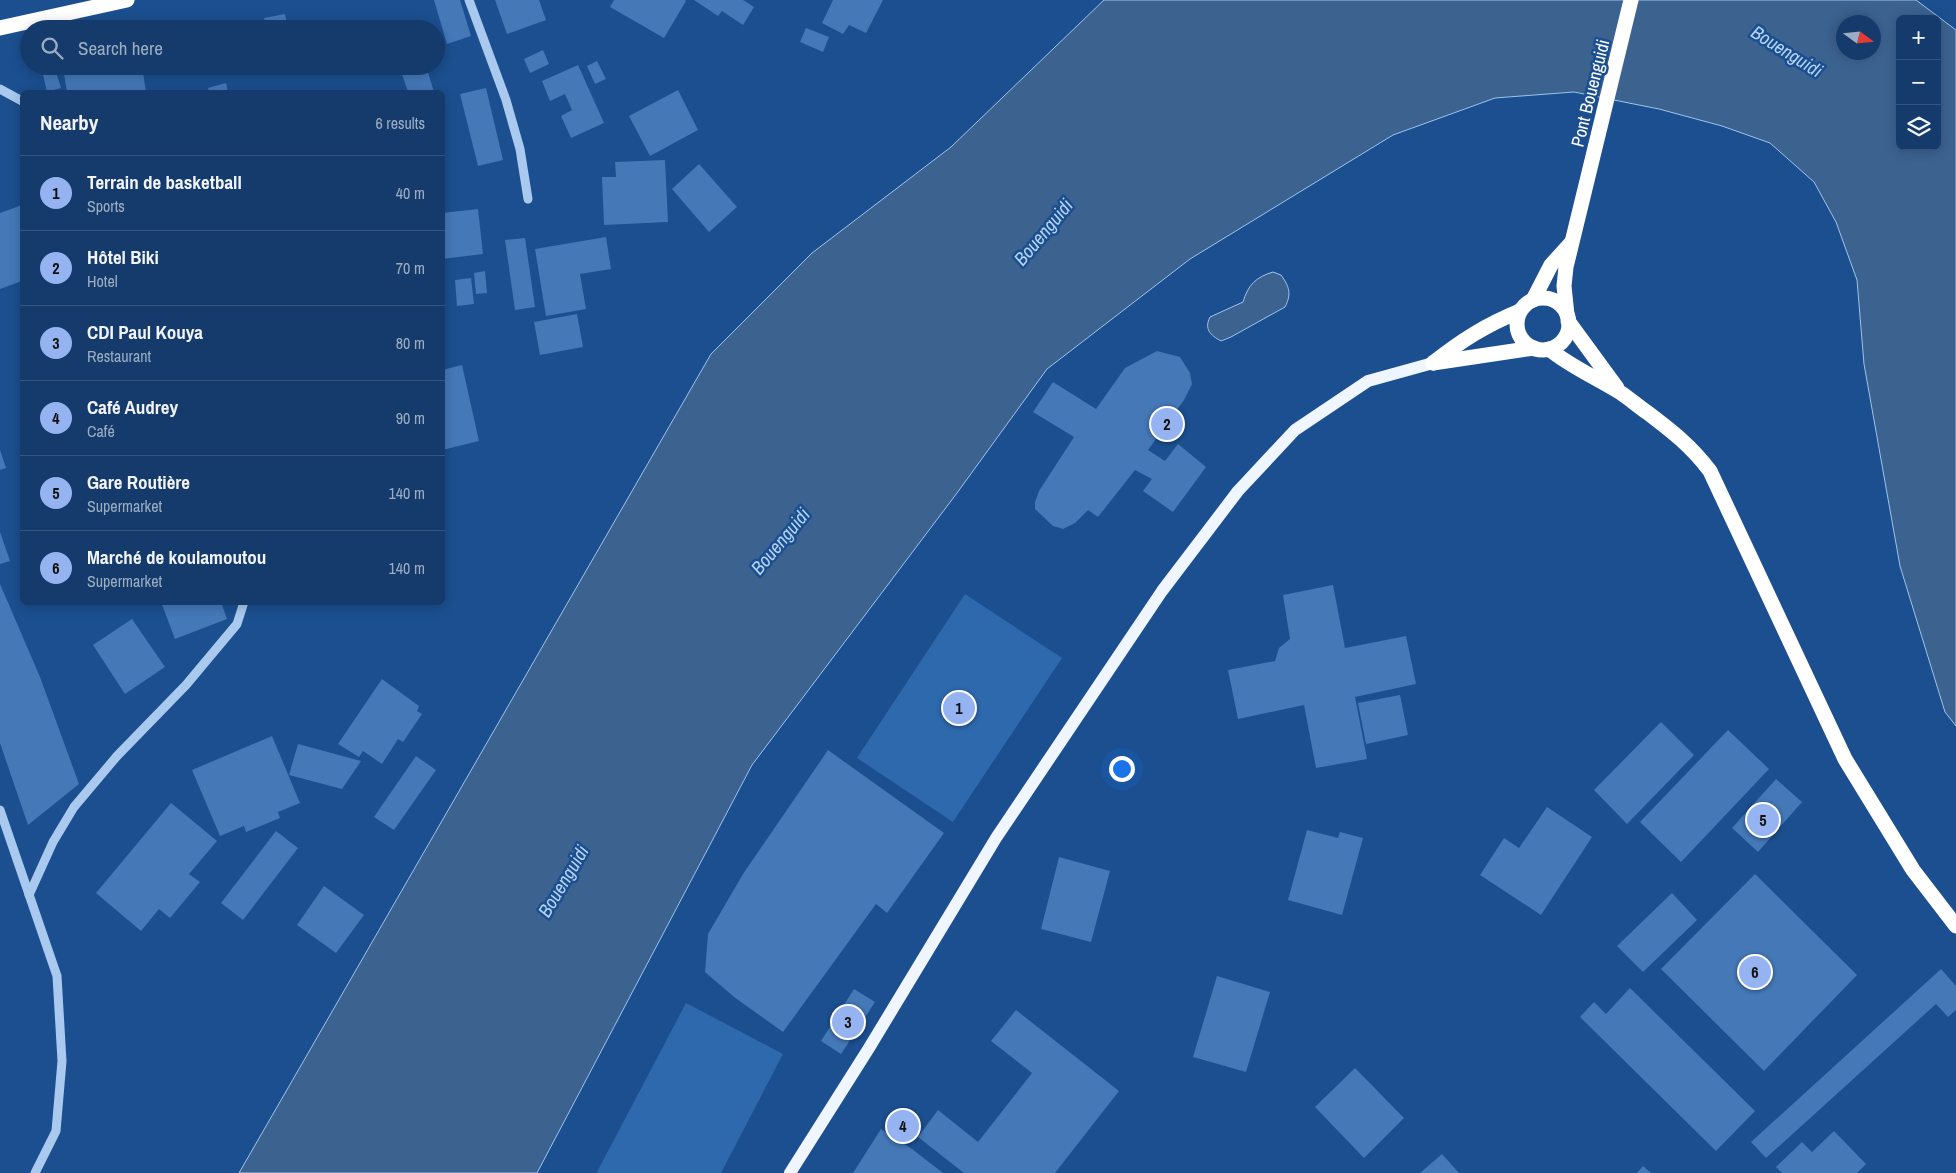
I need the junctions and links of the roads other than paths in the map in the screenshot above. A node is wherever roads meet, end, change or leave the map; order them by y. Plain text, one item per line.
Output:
1 (127, 0) edge
2 (469, 0) edge
3 (1631, 0) edge
4 (36, 20) edge
5 (20, 24) edge
6 (0, 28) edge
7 (0, 89) edge
8 (20, 100) edge
9 (528, 199) dead end
10 (1572, 242) junction
11 (1533, 300) junction
12 (1520, 311) junction
13 (1567, 318) junction
14 (1541, 348) junction
15 (1432, 363) junction
16 (1621, 393) junction
17 (243, 605) edge
18 (0, 810) edge
19 (29, 895) junction
20 (1956, 926) edge
21 (35, 1173) edge
22 (790, 1173) edge

1 - 4 highway
2 - 9 street
3 - 10 highway, Pont Bouenguidi
5 - 6 highway
7 - 8 street
10 - 11 highway
10 - 13 highway, Pont Bouenguidi
11 - 12 highway
11 - 13 highway
12 - 14 highway
12 - 15 highway
13 - 14 highway
13 - 16 highway
14 - 15 highway
14 - 16 highway
15 - 22 main road
16 - 20 highway
17 - 19 street
18 - 19 street
19 - 21 street

